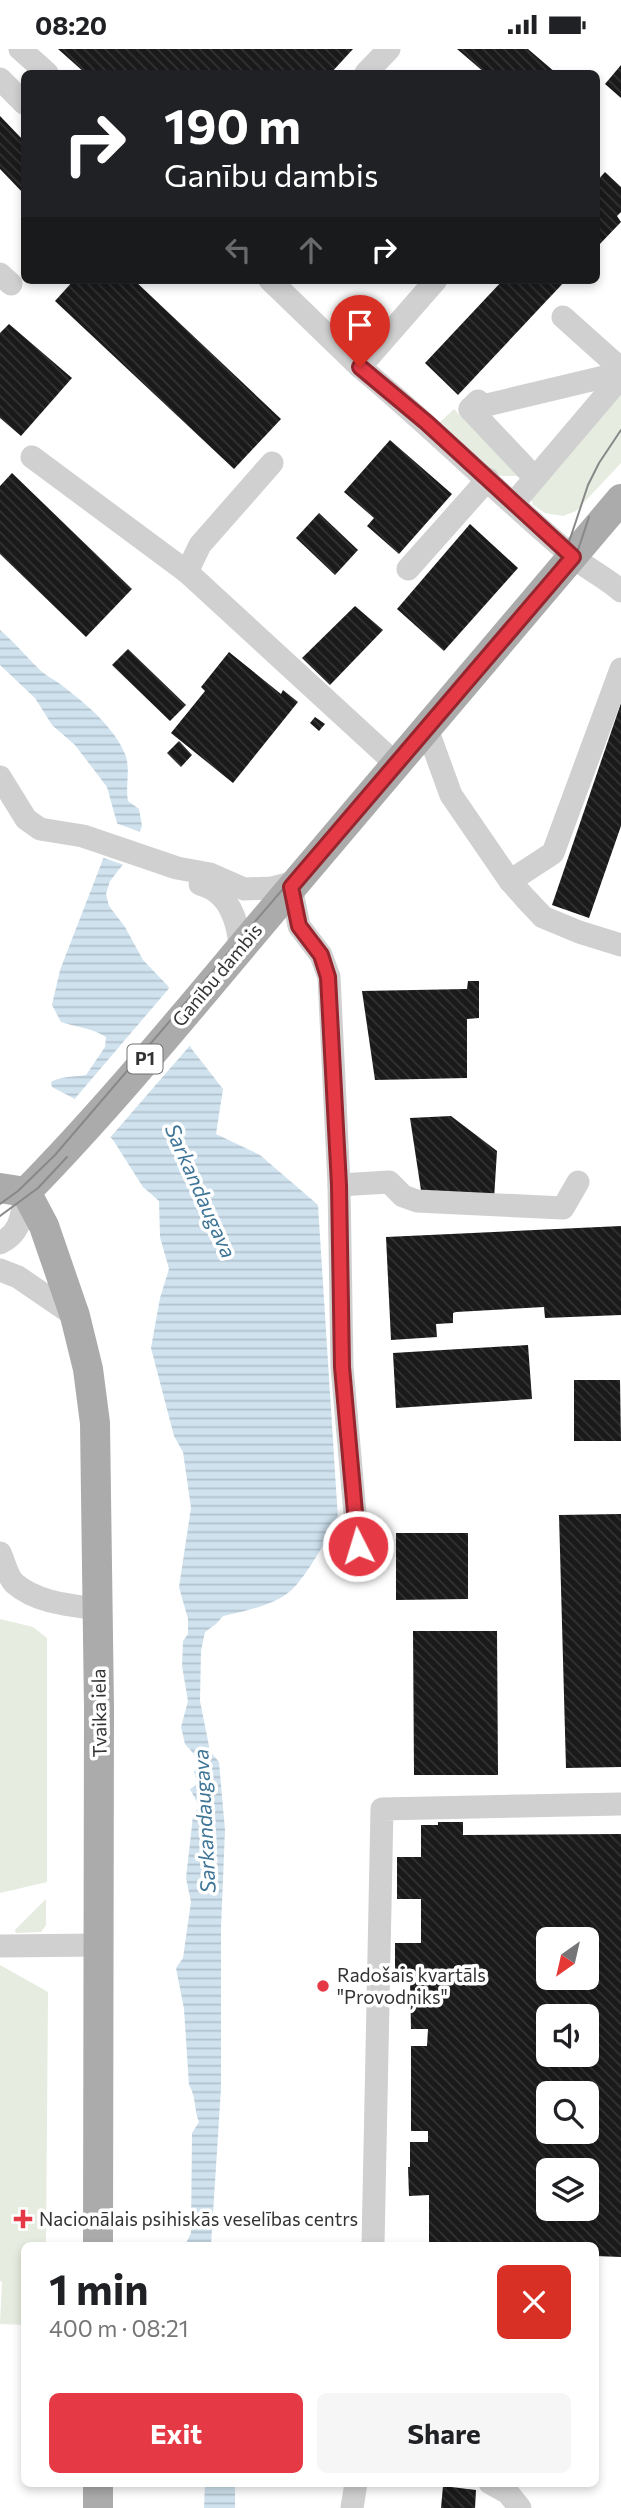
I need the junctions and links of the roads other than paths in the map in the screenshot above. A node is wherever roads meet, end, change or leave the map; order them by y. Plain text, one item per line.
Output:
1 (20, 49) edge
2 (389, 49) edge
3 (44, 70) edge
4 (369, 70) edge
5 (0, 79) edge
6 (21, 100) edge
7 (274, 284) edge
8 (433, 284) edge
9 (563, 317) dead end
10 (360, 367) junction
11 (621, 373) edge
12 (489, 389) dead end
13 (471, 409) junction
14 (32, 457) dead end
15 (272, 463) dead end
16 (536, 478) junction
17 (488, 479) junction
18 (621, 499) edge
19 (514, 503) junction
20 (573, 557) junction
21 (408, 569) dead end
22 (187, 572) junction
23 (621, 591) edge
24 (621, 669) edge
25 (428, 729) junction
26 (396, 764) junction
27 (0, 777) edge
28 (171, 866) junction
29 (510, 881) junction
30 (294, 885) junction
31 (621, 945) edge
32 (235, 954) junction
33 (578, 1182) dead end
34 (339, 1185) junction
35 (13, 1190) edge
36 (0, 1243) edge
37 (0, 1270) edge
38 (75, 1316) junction
39 (358, 1546) dead end
40 (0, 1553) edge
41 (98, 1609) junction
42 (621, 1804) edge
43 (100, 1945) junction
44 (0, 1946) edge
45 (98, 2242) edge
46 (373, 2242) edge
47 (98, 2487) edge
48 (355, 2487) edge
49 (497, 2487) edge
50 (98, 2508) edge
51 (352, 2508) edge
52 (520, 2508) edge

1 - 3 lane
2 - 4 lane
5 - 6 lane
7 - 10 lane
8 - 10 lane
9 - 11 lane
10 - 17 lane
11 - 13 lane
11 - 16 lane
12 - 13 lane
13 - 16 lane
14 - 22 lane
15 - 22 lane
16 - 19 lane
17 - 19 lane
17 - 21 lane
18 - 20 main road, Ganību dambis / P1
19 - 20 lane
20 - 23 lane
20 - 25 main road, Ganību dambis / P1
22 - 26 lane
24 - 29 lane
25 - 26 main road, Ganību dambis / P1
25 - 29 lane
26 - 30 main road, Ganību dambis / P1
27 - 28 lane
28 - 30 lane
28 - 32 lane
29 - 31 lane
30 - 32 main road, Ganību dambis / P1
30 - 34 lane
32 - 35 main road, Ganību dambis / P1
33 - 34 lane
34 - 39 lane
35 - 36 lane
35 - 38 main road, Tvaika iela
37 - 38 lane
38 - 41 main road, Tvaika iela
40 - 41 lane
41 - 43 main road, Tvaika iela
42 - 46 lane
43 - 44 lane
43 - 45 main road, Tvaika iela
47 - 50 main road
48 - 51 lane
49 - 52 lane

